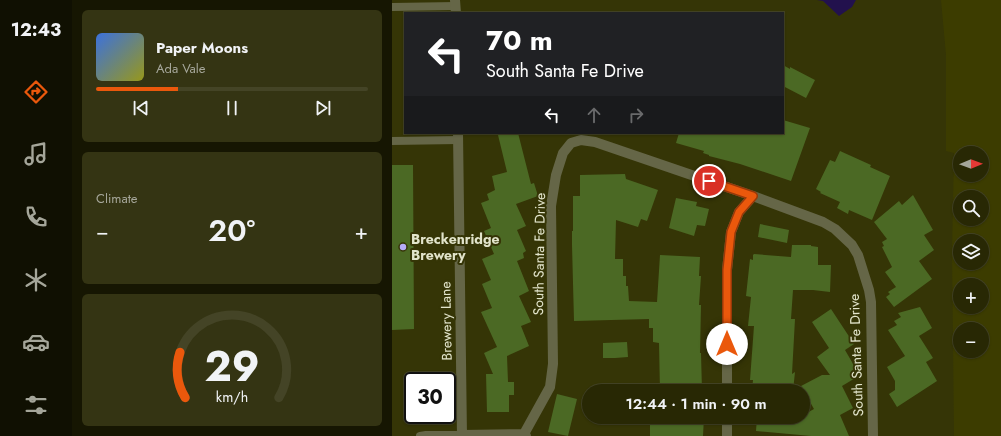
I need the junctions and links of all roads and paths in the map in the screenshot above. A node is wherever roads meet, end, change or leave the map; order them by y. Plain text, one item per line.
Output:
1 (456, 6) edge
2 (392, 7) edge
3 (458, 136) edge
4 (392, 141) edge
5 (753, 196) junction
6 (727, 384) edge
7 (727, 424) edge
8 (462, 435) edge
9 (525, 435) edge
10 (420, 436) edge
11 (727, 436) edge
12 (873, 436) edge

1 - 2 lane
3 - 4 lane
3 - 8 street, Brewery Lane
5 - 6 street
5 - 9 street, South Santa Fe Drive
5 - 12 street, South Santa Fe Drive
7 - 11 street
8 - 9 street, South Santa Fe Drive
8 - 10 lane

